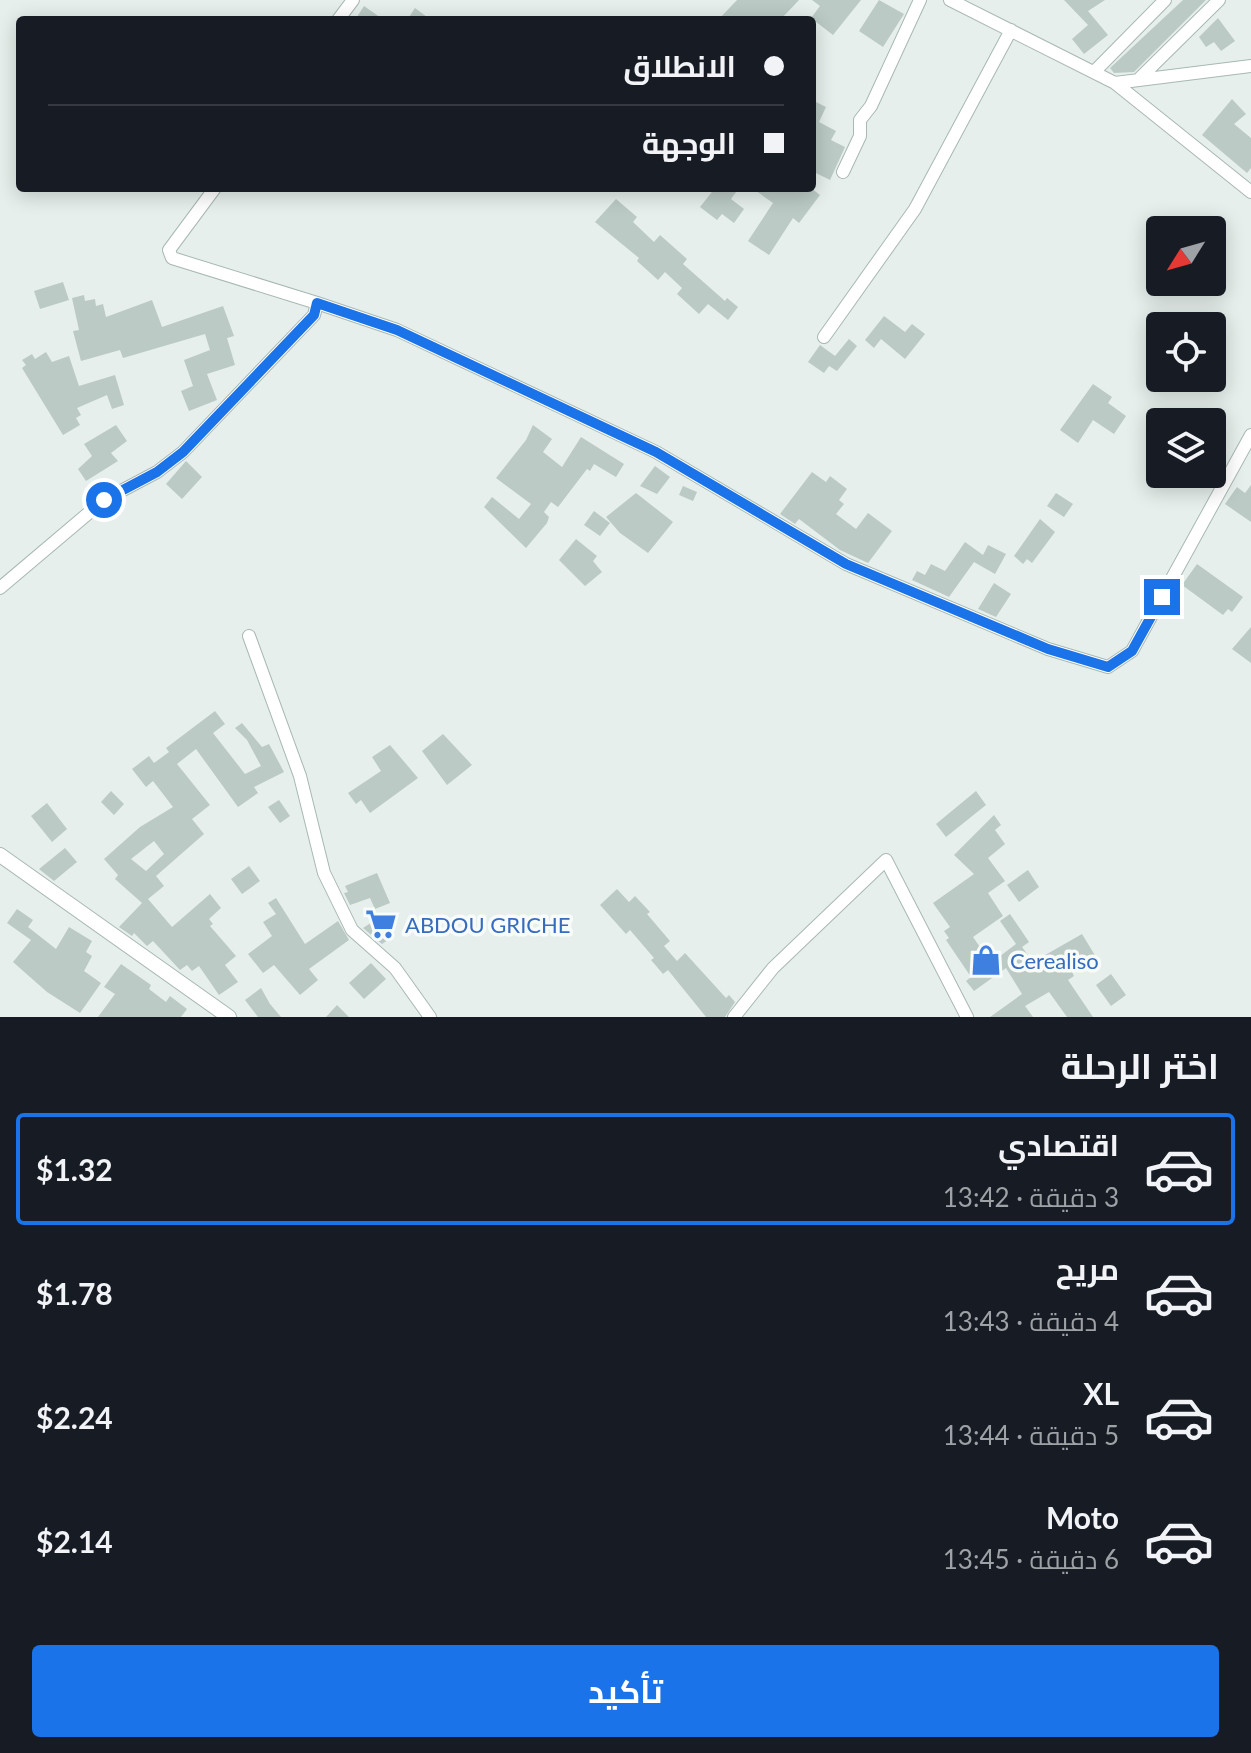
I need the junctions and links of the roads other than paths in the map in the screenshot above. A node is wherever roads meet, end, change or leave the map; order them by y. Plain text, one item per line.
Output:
1 (920, 0) edge
2 (950, 0) edge
3 (981, 0) edge
4 (1165, 0) edge
5 (1219, 0) edge
6 (978, 13) junction
7 (1011, 30) junction
8 (1251, 66) edge
9 (1094, 72) junction
10 (1140, 78) junction
11 (1115, 83) junction
12 (843, 172) dead end
13 (212, 192) edge
14 (1251, 192) edge
15 (317, 303) junction
16 (824, 337) dead end
17 (1251, 435) edge
18 (0, 588) edge
19 (249, 636) dead end
20 (0, 855) edge
21 (229, 1017) edge
22 (430, 1017) edge
23 (734, 1017) edge
24 (967, 1017) edge

1 - 12 street
2 - 6 street
3 - 6 street
4 - 9 street
5 - 10 street
6 - 7 street
7 - 9 street
7 - 16 street
8 - 10 street
9 - 11 street
10 - 11 street
11 - 14 street
13 - 15 street
15 - 17 street
15 - 18 street
19 - 22 street
20 - 21 street
23 - 24 street

